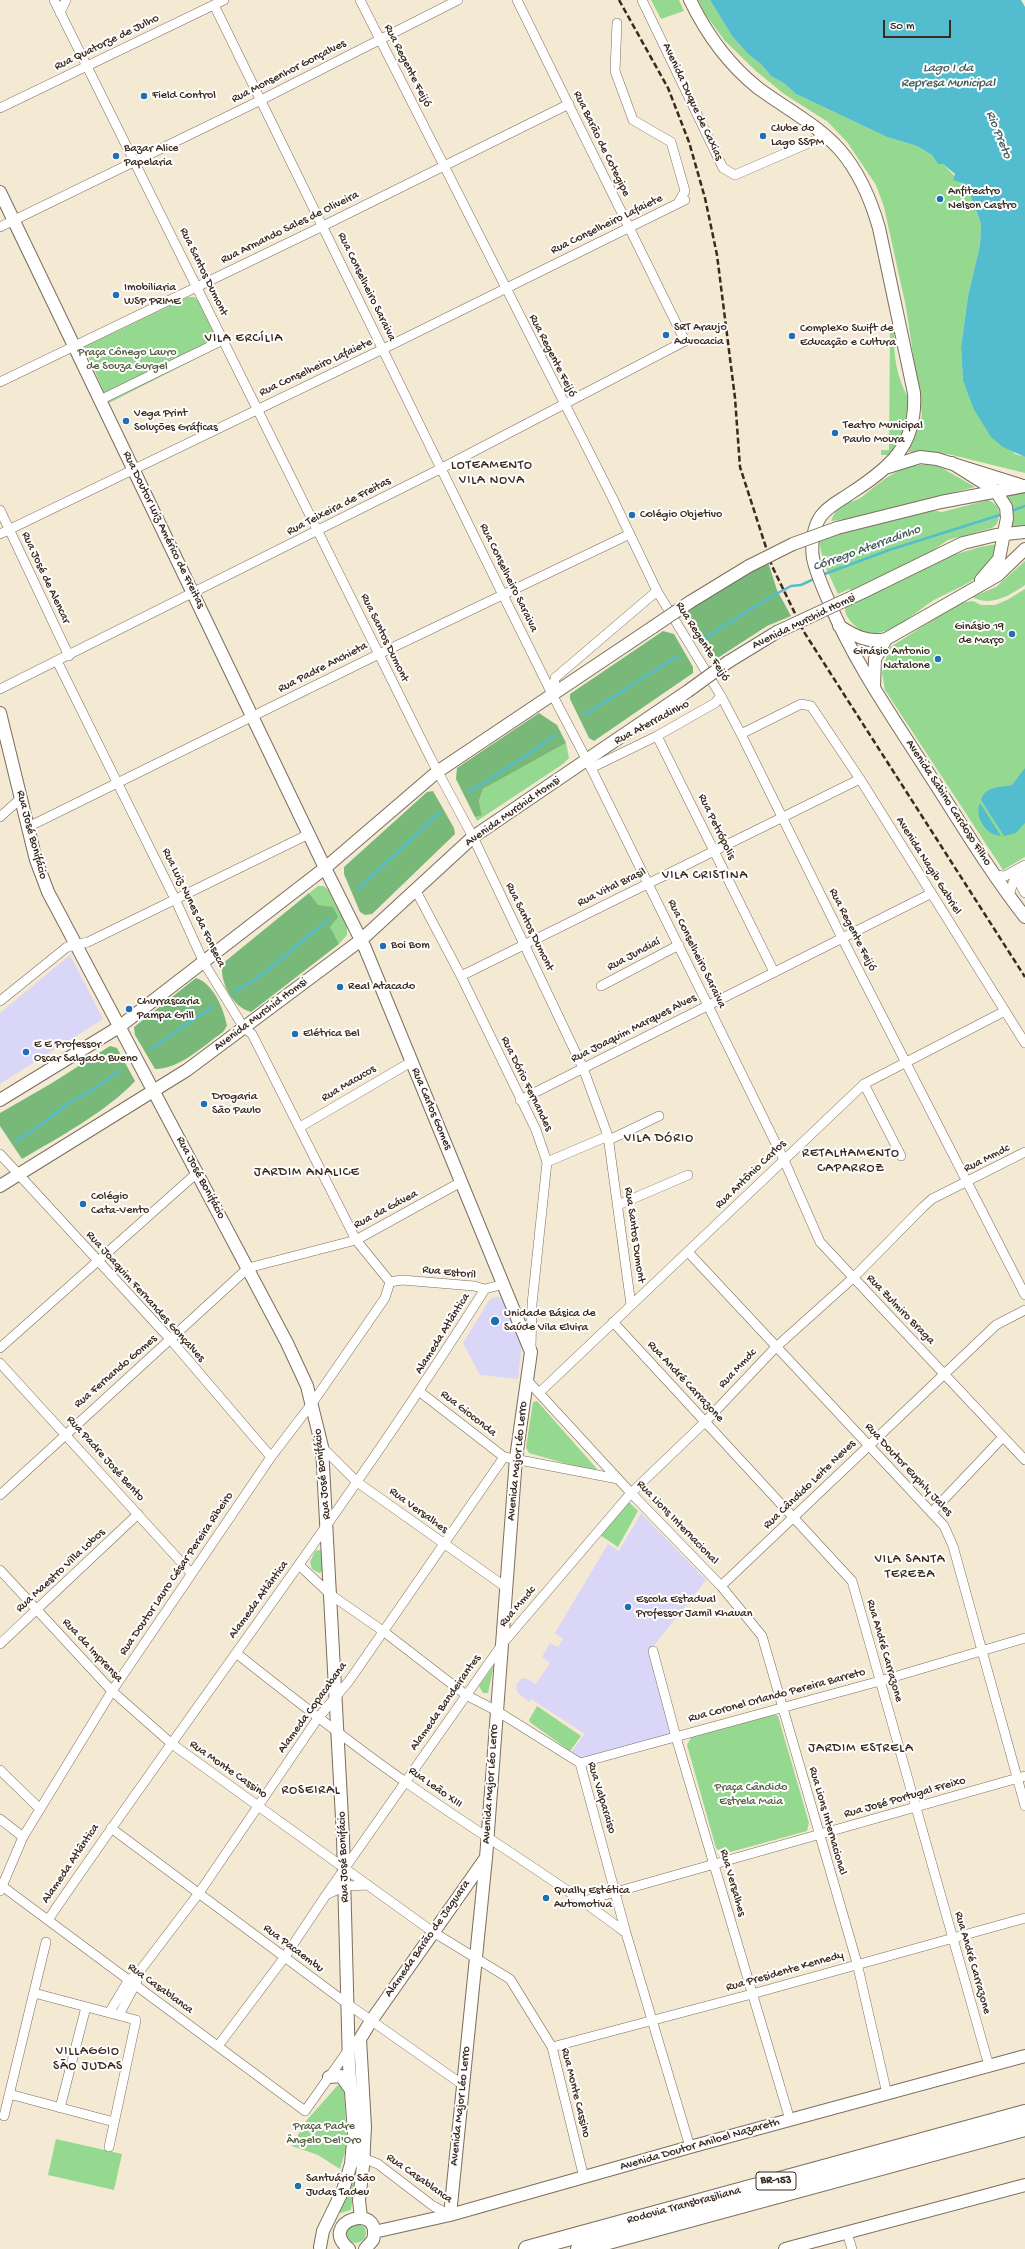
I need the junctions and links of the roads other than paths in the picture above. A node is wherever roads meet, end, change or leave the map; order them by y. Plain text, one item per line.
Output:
1 (54, 0) edge
2 (66, 0) edge
3 (224, 0) edge
4 (360, 0) edge
5 (458, 0) edge
6 (517, 0) edge
7 (642, 0) edge
8 (690, 0) edge
9 (215, 2) edge
10 (60, 13) junction
11 (617, 23) dead end
12 (380, 39) junction
13 (88, 65) junction
14 (261, 100) junction
15 (569, 104) junction
16 (0, 108) edge
17 (824, 136) junction
18 (135, 161) junction
19 (444, 165) junction
20 (0, 192) edge
21 (13, 220) junction
22 (323, 226) junction
23 (0, 227) edge
24 (629, 228) junction
25 (197, 286) junction
26 (505, 288) junction
27 (223, 340) junction
28 (685, 341) joint
29 (74, 346) junction
30 (383, 349) junction
31 (0, 382) edge
32 (100, 400) junction
33 (564, 404) junction
34 (257, 409) junction
35 (952, 463) junction
36 (888, 467) junction
37 (442, 468) junction
38 (133, 469) junction
39 (1024, 486) edge
40 (995, 490) junction
41 (0, 510) edge
42 (9, 529) junction
43 (318, 531) junction
44 (1025, 532) edge
45 (0, 534) edge
46 (630, 534) junction
47 (1005, 535) junction
48 (1025, 549) edge
49 (974, 588) junction
50 (657, 591) junction
51 (193, 594) junction
52 (503, 595) junction
53 (838, 626) junction
54 (886, 639) junction
55 (379, 654) junction
56 (69, 656) junction
57 (57, 661) junction
58 (874, 688) junction
59 (0, 689) edge
60 (553, 696) junction
61 (721, 696) junction
62 (0, 713) edge
63 (253, 717) junction
64 (742, 734) junction
65 (657, 736) junction
66 (590, 764) junction
67 (437, 772) junction
68 (860, 779) junction
69 (118, 783) junction
70 (21, 798) junction
71 (0, 817) edge
72 (783, 817) junction
73 (28, 827) junction
74 (309, 834) junction
75 (473, 838) junction
76 (714, 851) junction
77 (1024, 866) edge
78 (325, 868) junction
79 (995, 875) junction
80 (648, 883) junction
81 (415, 889) junction
82 (930, 894) junction
83 (1025, 894) edge
84 (1011, 900) junction
85 (176, 901) junction
86 (1025, 917) edge
87 (842, 938) junction
88 (361, 940) junction
89 (524, 944) junction
90 (76, 945) junction
91 (678, 945) junction
92 (204, 963) junction
93 (774, 972) junction
94 (461, 976) junction
95 (601, 986) dead end
96 (1, 996) edge
97 (708, 1005) junction
98 (1005, 1011) junction
99 (119, 1027) junction
100 (244, 1028) junction
101 (1025, 1043) edge
102 (411, 1062) junction
103 (906, 1062) junction
104 (583, 1068) junction
105 (864, 1084) junction
106 (153, 1090) junction
107 (0, 1100) edge
108 (520, 1100) junction
109 (659, 1116) dead end
110 (300, 1127) junction
111 (609, 1138) junction
112 (1025, 1152) edge
113 (0, 1154) edge
114 (901, 1156) dead end
115 (784, 1160) junction
116 (547, 1162) junction
117 (198, 1172) junction
118 (688, 1175) dead end
119 (19, 1176) junction
120 (461, 1182) junction
121 (967, 1182) junction
122 (0, 1186) edge
123 (618, 1205) junction
124 (356, 1240) junction
125 (688, 1252) junction
126 (96, 1261) junction
127 (248, 1268) junction
128 (852, 1278) junction
129 (390, 1282) junction
130 (504, 1284) junction
131 (485, 1289) junction
132 (1025, 1295) edge
133 (532, 1304) junction
134 (631, 1305) junction
135 (1025, 1310) edge
136 (515, 1313) junction
137 (614, 1322) junction
138 (171, 1340) junction
139 (0, 1348) edge
140 (775, 1348) junction
141 (531, 1352) junction
142 (0, 1363) edge
143 (944, 1374) junction
144 (527, 1380) junction
145 (420, 1392) junction
146 (540, 1392) junction
147 (313, 1402) junction
148 (705, 1422) junction
149 (65, 1434) junction
150 (1003, 1437) junction
151 (870, 1445) junction
152 (322, 1446) junction
153 (271, 1457) junction
154 (510, 1458) junction
155 (1025, 1460) edge
156 (618, 1479) junction
157 (357, 1482) junction
158 (631, 1493) junction
159 (0, 1495) edge
160 (932, 1512) junction
161 (138, 1514) junction
162 (794, 1517) junction
163 (328, 1523) junction
164 (444, 1545) junction
165 (299, 1565) junction
166 (0, 1570) edge
167 (191, 1573) junction
168 (721, 1586) junction
169 (507, 1588) junction
170 (331, 1595) junction
171 (37, 1610) junction
172 (382, 1631) junction
173 (1025, 1638) edge
174 (503, 1643) junction
175 (0, 1644) edge
176 (982, 1650) junction
177 (653, 1651) dead end
178 (236, 1654) junction
179 (880, 1681) junction
180 (112, 1691) junction
181 (336, 1694) junction
182 (466, 1695) junction
183 (782, 1707) junction
184 (497, 1711) junction
185 (318, 1718) junction
186 (338, 1734) junction
187 (676, 1736) junction
188 (172, 1744) junction
189 (580, 1763) junction
190 (0, 1770) edge
191 (1021, 1777) edge
192 (406, 1783) junction
193 (259, 1806) junction
194 (1025, 1806) edge
195 (39, 1808) junction
196 (916, 1808) junction
197 (0, 1819) edge
198 (111, 1828) junction
199 (819, 1834) junction
200 (24, 1836) junction
201 (487, 1838) junction
202 (486, 1858) junction
203 (714, 1863) junction
204 (344, 1868) junction
205 (368, 1885) junction
206 (345, 1886) junction
207 (1, 1889) edge
208 (614, 1891) junction
209 (199, 1893) junction
210 (326, 1895) junction
211 (584, 1901) junction
212 (1025, 1918) edge
213 (48, 1920) junction
214 (433, 1932) junction
215 (626, 1934) junction
216 (953, 1938) junction
217 (46, 1942) dead end
218 (284, 1958) junction
219 (476, 1959) junction
220 (857, 1963) junction
221 (139, 1972) junction
222 (128, 1980) junction
223 (136, 1986) junction
224 (34, 1993) junction
225 (752, 1994) junction
226 (349, 2005) junction
227 (86, 2007) junction
228 (109, 2013) junction
229 (119, 2015) junction
230 (371, 2021) junction
231 (654, 2021) junction
232 (218, 2046) junction
233 (552, 2047) junction
234 (349, 2049) junction
235 (1025, 2056) edge
236 (989, 2066) junction
237 (330, 2077) junction
238 (463, 2085) junction
239 (351, 2090) junction
240 (8, 2094) junction
241 (887, 2094) junction
242 (60, 2108) junction
243 (1025, 2113) edge
244 (4, 2116) dead end
245 (790, 2120) junction
246 (114, 2122) junction
247 (1025, 2128) edge
248 (109, 2147) dead end
249 (690, 2147) junction
250 (364, 2160) junction
251 (351, 2164) junction
252 (584, 2178) junction
253 (1025, 2185) edge
254 (335, 2207) junction
255 (450, 2215) junction
256 (362, 2218) junction
257 (341, 2229) junction
258 (374, 2232) junction
259 (847, 2233) junction
260 (318, 2248) edge
261 (349, 2249) edge
262 (365, 2249) edge
263 (528, 2249) edge
264 (578, 2249) edge
265 (785, 2249) edge
266 (852, 2249) edge

1 - 10 street, Rua Santos Dumont
2 - 10 street
3 - 9 street, Rua Quatorze de Julho
4 - 12 street, Rua Regente Feijó
5 - 12 street, Rua Monsenhor Gonçalves
6 - 15 street, Rua Barão de Cotegipe
7 - 17 street, Avenida Duque de Caxias
8 - 17 main road
9 - 13 street, Rua Quatorze de Julho
9 - 14 street, Rua Conselheiro Saraiva
10 - 13 street, Rua Santos Dumont
11 - 24 street, Rua Conselheiro Lafaiete
12 - 14 street, Rua Monsenhor Gonçalves
12 - 19 street, Rua Regente Feijó
13 - 16 street, Rua Quatorze de Julho
13 - 18 street, Rua Santos Dumont
14 - 18 street, Rua Monsenhor Gonçalves
14 - 22 street, Rua Conselheiro Saraiva
15 - 19 street, Rua Armando Sales de Oliveira
15 - 24 street, Rua Barão de Cotegipe
17 - 36 main road
18 - 21 street, Rua Monsenhor Gonçalves
18 - 25 street, Rua Santos Dumont
19 - 22 street, Rua Armando Sales de Oliveira
19 - 26 street, Rua Regente Feijó
20 - 21 main road, Rua Doutor Luiz Américo de Freitas
21 - 23 street, Rua Monsenhor Gonçalves
21 - 29 main road, Rua Doutor Luiz Américo de Freitas
22 - 25 street, Rua Armando Sales de Oliveira
22 - 30 street, Rua Conselheiro Saraiva
24 - 26 street, Rua Conselheiro Lafaiete
24 - 28 street, Rua Barão de Cotegipe
25 - 27 street, Rua Santos Dumont
25 - 29 street, Rua Armando Sales de Oliveira
26 - 30 street, Rua Conselheiro Lafaiete
26 - 33 street, Rua Regente Feijó
27 - 32 street
27 - 34 street, Rua Santos Dumont
28 - 33 street, Rua Teixeira de Freitas
29 - 31 street, Rua Armando Sales de Oliveira
29 - 32 main road, Rua Doutor Luiz Américo de Freitas
30 - 34 street, Rua Conselheiro Lafaiete
30 - 37 street, Rua Conselheiro Saraiva
32 - 38 main road, Rua Doutor Luiz Américo de Freitas
33 - 37 street, Rua Teixeira de Freitas
33 - 46 street, Rua Regente Feijó
34 - 38 street, Rua Conselheiro Lafaiete
34 - 43 street, Rua Santos Dumont
35 - 36 main road
35 - 39 main road
35 - 40 main road
36 - 53 main road
37 - 43 street, Rua Teixeira de Freitas
37 - 52 street, Rua Conselheiro Saraiva
38 - 42 street, Rua Conselheiro Lafaiete
38 - 51 main road, Rua Doutor Luiz Américo de Freitas
39 - 40 main road
40 - 47 main road
40 - 60 main road, bridge
41 - 42 street, Rua José de Alencar
42 - 45 street, Rua Conselheiro Lafaiete
42 - 56 street, Rua José de Alencar
43 - 51 street, Rua Teixeira de Freitas
43 - 55 street, Rua Santos Dumont
44 - 47 main road, Avenida Murchid Homsi
46 - 50 street, Rua Regente Feijó
46 - 52 street, Rua Padre Anchieta
47 - 49 main road
47 - 66 main road, Avenida Murchid Homsi, bridge
48 - 49 main road
49 - 54 main road
50 - 60 street
50 - 61 street, Rua Regente Feijó
51 - 56 street, Rua Teixeira de Freitas
51 - 63 main road, Rua Doutor Luiz Américo de Freitas
52 - 55 street, Rua Padre Anchieta
52 - 60 street, Rua Conselheiro Saraiva
53 - 54 main road
53 - 58 main road, Avenida Sabino Cardoso Filho
54 - 58 main road
55 - 63 street, Rua Padre Anchieta
55 - 67 street, Rua Santos Dumont
56 - 57 street, Rua Teixeira de Freitas
57 - 59 street, Rua Teixeira de Freitas
57 - 69 street, Rua Luiz Nunes da Fonseca
58 - 79 main road, Avenida Sabino Cardoso Filho
60 - 66 street, Rua Conselheiro Saraiva
60 - 67 main road
61 - 64 street, Rua Regente Feijó
61 - 65 street, Rua Aterradinho
62 - 70 main road, Rua José Bonifácio
63 - 69 street, Rua Padre Anchieta
63 - 74 main road, Rua Doutor Luiz Américo de Freitas
64 - 68 street, Avenida Nagib Gabriel
64 - 72 street, Rua Regente Feijó
65 - 66 street, Rua Aterradinho
65 - 76 street, Rua Petrópolis
66 - 75 main road, Avenida Murchid Homsi
66 - 80 street, Rua Conselheiro Saraiva
67 - 75 street, Rua Santos Dumont
67 - 78 main road
68 - 72 street, Rua Vital Brasil
68 - 82 street, Avenida Nagib Gabriel
69 - 73 street, Rua Padre Anchieta
69 - 85 street, Rua Luiz Nunes da Fonseca
70 - 71 street
70 - 73 main road, Rua José Bonifácio
72 - 76 street, Rua Vital Brasil
72 - 87 street, Rua Regente Feijó
73 - 90 main road, Rua José Bonifácio
74 - 78 main road, Rua Doutor Luiz Américo de Freitas
74 - 85 street
75 - 81 main road, Avenida Murchid Homsi
75 - 89 street, Rua Santos Dumont
76 - 80 street, Rua Vital Brasil
76 - 93 street, Rua Petrópolis
77 - 79 street
77 - 83 street
77 - 84 street
78 - 88 main road, Rua Carlos Gomes
78 - 92 main road
79 - 84 main road, Avenida Sabino Cardoso Filho
80 - 89 street, Rua Vital Brasil
80 - 91 street, Rua Conselheiro Saraiva
81 - 88 main road, Avenida Murchid Homsi
81 - 94 street, Rua Dório Fernandes
82 - 87 street, Rua Joaquim Marques Alves
82 - 98 street, Avenida Nagib Gabriel
83 - 84 street
84 - 86 main road, Avenida Sabino Cardoso Filho
85 - 90 street
85 - 92 street, Rua Luiz Nunes da Fonseca
87 - 93 street, Rua Joaquim Marques Alves
87 - 103 street, Rua Regente Feijó
88 - 100 main road, Avenida Murchid Homsi
88 - 102 main road, Rua Carlos Gomes
89 - 94 street, Rua Vital Brasil
89 - 104 street, Rua Santos Dumont
90 - 96 street
90 - 99 main road, Rua José Bonifácio
91 - 95 street, Rua Jundiaí
91 - 97 street, Rua Conselheiro Saraiva
92 - 99 main road
92 - 100 street, Rua Luiz Nunes da Fonseca
93 - 97 street, Rua Joaquim Marques Alves
94 - 108 street, Rua Dório Fernandes
97 - 104 street, Rua Joaquim Marques Alves
97 - 115 street, Rua Conselheiro Saraiva
98 - 101 street, Avenida Nagib Gabriel
98 - 103 street, Rua Antônio Carlos
99 - 106 main road, Rua José Bonifácio
99 - 107 main road
100 - 106 main road, Avenida Murchid Homsi
100 - 110 street, Rua Luiz Nunes da Fonseca
102 - 110 street, Rua Macucos
102 - 120 main road, Rua Carlos Gomes
103 - 105 street, Rua Antônio Carlos
103 - 121 street, Rua Regente Feijó
104 - 108 street, Rua Joaquim Marques Alves
104 - 111 street, Rua Santos Dumont
105 - 114 street
105 - 115 street, Rua Antônio Carlos
106 - 117 main road, Rua José Bonifácio
106 - 119 main road, Avenida Murchid Homsi
108 - 116 street, Rua Dório Fernandes
109 - 111 street
110 - 124 street, Rua Luiz Nunes da Fonseca
111 - 116 street
111 - 123 street, Rua Santos Dumont
112 - 121 street, Rua Mmdc
113 - 119 street, Rua Joaquim Fernandes Gonçalves
115 - 125 street, Rua Antônio Carlos
115 - 128 street, Rua Zulmiro Braga
116 - 133 street, Rua Dório Fernandes
117 - 126 street
117 - 127 main road, Rua José Bonifácio
118 - 123 street
119 - 122 main road, Avenida Murchid Homsi
119 - 126 street, Rua Joaquim Fernandes Gonçalves
120 - 124 street, Rua da Gávea
120 - 130 main road, Rua Carlos Gomes
121 - 128 street, Rua Mmdc
121 - 132 street, Rua Regente Feijó
123 - 134 street, Rua Santos Dumont
124 - 127 street, Rua da Gávea
124 - 129 street, Rua Luiz Nunes da Fonseca
125 - 134 street, Rua Antônio Carlos
125 - 140 street, Rua Doutor Euphly Jales
126 - 138 street, Rua Joaquim Fernandes Gonçalves
126 - 139 street
127 - 138 street, Rua Fernando Gomes
127 - 147 main road, Rua José Bonifácio
128 - 140 street, Rua Mmdc
128 - 143 street, Rua Zulmiro Braga
129 - 131 street, Rua Estoril
129 - 147 street, Rua Doutor Lauro César Pereira Ribeiro
130 - 131 street, Rua Estoril
130 - 136 main road, Rua Carlos Gomes
131 - 145 street, Alameda Atlântica
133 - 136 street
133 - 141 street, Rua Dório Fernandes
134 - 137 street, Rua Antônio Carlos
135 - 143 street, Rua Cândido Leite Neves
136 - 141 main road, Rua Carlos Gomes
137 - 146 street, Rua Antônio Carlos
137 - 148 street, Rua André Carrazone
138 - 149 street, Rua Fernando Gomes
138 - 153 street, Rua Joaquim Fernandes Gonçalves
140 - 148 street, Rua Mmdc
140 - 151 street, Rua Doutor Euphly Jales
141 - 144 main road, Avenida Major Léo Lerro
142 - 149 street, Rua Padre José Bento
143 - 150 street, Rua Zulmiro Braga
143 - 151 street, Rua Cândido Leite Neves
144 - 146 street, Rua Lions Internacional
144 - 154 main road, Avenida Major Léo Lerro
145 - 154 street, Rua Gioconda
145 - 157 street, Alameda Atlântica
146 - 156 street, Rua Lions Internacional
147 - 152 main road, Rua José Bonifácio
147 - 153 street, Rua Doutor Lauro César Pereira Ribeiro
148 - 158 street, Rua Mmdc
148 - 162 street, Rua André Carrazone
149 - 159 street, Rua Fernando Gomes
149 - 161 street, Rua Padre José Bento
150 - 155 street, Rua Zulmiro Braga
150 - 160 street
151 - 160 street, Rua Doutor Euphly Jales
151 - 162 street, Rua Cândido Leite Neves
152 - 157 street, Rua Versalhes
152 - 163 main road, Rua José Bonifácio
153 - 167 street, Rua Doutor Lauro César Pereira Ribeiro
154 - 156 street, Rua Gioconda
154 - 164 street, Alameda Copacabana
154 - 169 main road, Avenida Major Léo Lerro
156 - 158 street, Rua Lions Internacional
157 - 163 street, Alameda Atlântica
157 - 164 street, Rua Versalhes
158 - 168 street, Rua Lions Internacional
158 - 174 street, Rua Mmdc
160 - 176 street, Rua Doutor Euphly Jales
161 - 167 street, Rua Padre José Bento
161 - 171 street, Rua Maestro Villa Lobos
162 - 168 street, Rua Cândido Leite Neves
162 - 179 street, Rua André Carrazone
163 - 165 street, Alameda Atlântica
163 - 170 main road, Rua José Bonifácio
164 - 169 street, Rua Versalhes
164 - 172 street, Alameda Copacabana
165 - 170 street, Rua Valparaiso
165 - 178 street, Alameda Atlântica
166 - 171 street, Rua da Imprensa
167 - 180 street, Rua Doutor Lauro César Pereira Ribeiro
168 - 183 street, Rua Lions Internacional
169 - 174 main road, Avenida Major Léo Lerro
170 - 172 street, Rua Valparaiso
170 - 181 main road, Rua José Bonifácio
171 - 175 street, Rua Maestro Villa Lobos
171 - 180 street, Rua da Imprensa
172 - 181 street, Alameda Copacabana
172 - 182 street, Rua Valparaiso
173 - 176 street, Rua Coronel Orlando Pereira Barreto
174 - 182 street, Alameda Bandeirantes
174 - 184 main road, Avenida Major Léo Lerro
176 - 179 street, Rua Coronel Orlando Pereira Barreto
176 - 191 street, Rua Doutor Euphly Jales
177 - 187 street, Rua Versalhes
178 - 185 street, Rua Leão XIII
178 - 188 street, Alameda Atlântica
179 - 183 street, Rua Coronel Orlando Pereira Barreto
179 - 196 street, Rua André Carrazone
180 - 188 street, Rua da Imprensa
180 - 195 street, Rua Doutor Lauro César Pereira Ribeiro
181 - 185 street, Alameda Copacabana
181 - 186 main road, Rua José Bonifácio
182 - 184 street, Rua Valparaiso
182 - 192 street, Alameda Bandeirantes
183 - 187 street, Rua Coronel Orlando Pereira Barreto
183 - 199 street, Rua Lions Internacional
184 - 189 street, Rua Valparaiso
184 - 201 main road, Avenida Major Léo Lerro
185 - 186 street, Rua Leão XIII
185 - 193 street, Alameda Copacabana
186 - 192 street, Rua Leão XIII
186 - 204 main road, Rua José Bonifácio
187 - 189 street, Rua Coronel Orlando Pereira Barreto
187 - 203 street, Rua Versalhes
188 - 193 street, Rua Monte Cassino
188 - 198 street, Alameda Atlântica
189 - 208 street, Rua Valparaiso
190 - 195 street
191 - 194 street, Rua Doutor Euphly Jales
191 - 196 street, Rua José Portugal Freixo
192 - 201 street, Rua Leão XIII
192 - 204 street, Alameda Bandeirantes
193 - 204 street, Rua Monte Cassino
193 - 209 street, Alameda Copacabana
195 - 200 street, Rua Doutor Lauro César Pereira Ribeiro
196 - 199 street, Rua José Portugal Freixo
196 - 216 street, Rua André Carrazone
197 - 200 street
198 - 209 street, Rua Pacaembu
198 - 213 street, Alameda Atlântica
199 - 203 street, Rua José Portugal Freixo
199 - 220 street, Rua Lions Internacional
200 - 207 street, Rua Doutor Lauro César Pereira Ribeiro
201 - 202 main road, Avenida Major Léo Lerro
201 - 211 street, Rua Leão XIII
202 - 214 main road, Alameda Barão de Jaguara
202 - 219 main road, Avenida Major Léo Lerro
203 - 208 street, Rua José Portugal Freixo
203 - 225 street, Rua Versalhes
204 - 205 street, Rua Monte Cassino
204 - 206 main road, Rua José Bonifácio
204 - 210 street, Alameda Bandeirantes
205 - 206 street
205 - 214 street, Rua Monte Cassino
206 - 210 street
206 - 226 main road, Rua José Bonifácio
207 - 213 street, Rua Casablanca
208 - 211 street, Rua José Portugal Freixo
208 - 215 street, Rua Valparaiso
209 - 218 street, Rua Pacaembu
209 - 221 street, Alameda Copacabana
210 - 218 street, Alameda Bandeirantes
211 - 215 street, Rua Leão XIII
212 - 216 street, Rua Presidente Kennedy
213 - 222 street, Rua Casablanca
214 - 219 street, Rua Monte Cassino
214 - 230 main road, Alameda Barão de Jaguara
215 - 231 street, Rua Valparaiso
216 - 220 street, Rua Presidente Kennedy
216 - 236 street, Rua André Carrazone
217 - 224 street
218 - 226 street, Rua Pacaembu
218 - 232 street, Alameda Bandeirantes
219 - 233 street, Rua Monte Cassino
219 - 238 main road, Avenida Major Léo Lerro
220 - 225 street, Rua Presidente Kennedy
220 - 241 street, Rua Lions Internacional
221 - 222 street, Alameda Copacabana
221 - 223 street, Alameda Copacabana
222 - 223 street, Rua Casablanca
222 - 228 street
223 - 229 street, Alameda Copacabana
223 - 232 street, Rua Casablanca
224 - 227 street
224 - 240 street
225 - 231 street, Rua Presidente Kennedy
225 - 245 street, Rua Versalhes
226 - 230 street, Rua Pacaembu
226 - 234 main road, Rua José Bonifácio
227 - 228 street
227 - 242 street
228 - 229 street
229 - 246 street
230 - 238 street, Rua Pacaembu
230 - 250 main road
231 - 233 street, Rua Presidente Kennedy
231 - 249 street, Rua Valparaiso
232 - 237 street, Rua Casablanca
233 - 252 street, Rua Monte Cassino
234 - 237 street
234 - 239 main road, Rua José Bonifácio
235 - 236 main road, Avenida Doutor Aniloel Nazareth
236 - 241 main road, Avenida Doutor Aniloel Nazareth
237 - 239 main road
238 - 255 main road, Avenida Major Léo Lerro
239 - 251 main road, Rua José Bonifácio
240 - 242 street
240 - 244 street
241 - 245 main road, Avenida Doutor Aniloel Nazareth
242 - 246 street
243 - 263 highway, Rodovia Transbrasiliana / BR-153
245 - 249 main road, Avenida Doutor Aniloel Nazareth
246 - 248 street
247 - 264 highway, Rodovia Transbrasiliana / BR-153
249 - 252 main road, Avenida Doutor Aniloel Nazareth
250 - 251 street
250 - 255 street, Rua Casablanca
250 - 256 main road
251 - 254 main road, Rua José Bonifácio
252 - 255 main road, Avenida Doutor Aniloel Nazareth
253 - 259 main road
254 - 257 main road
254 - 260 main road, Rua José Bonifácio
255 - 258 main road, Avenida Doutor Aniloel Nazareth
256 - 257 main road
256 - 258 main road
257 - 260 main road
257 - 261 main road
258 - 262 main road
259 - 265 main road
259 - 266 street

